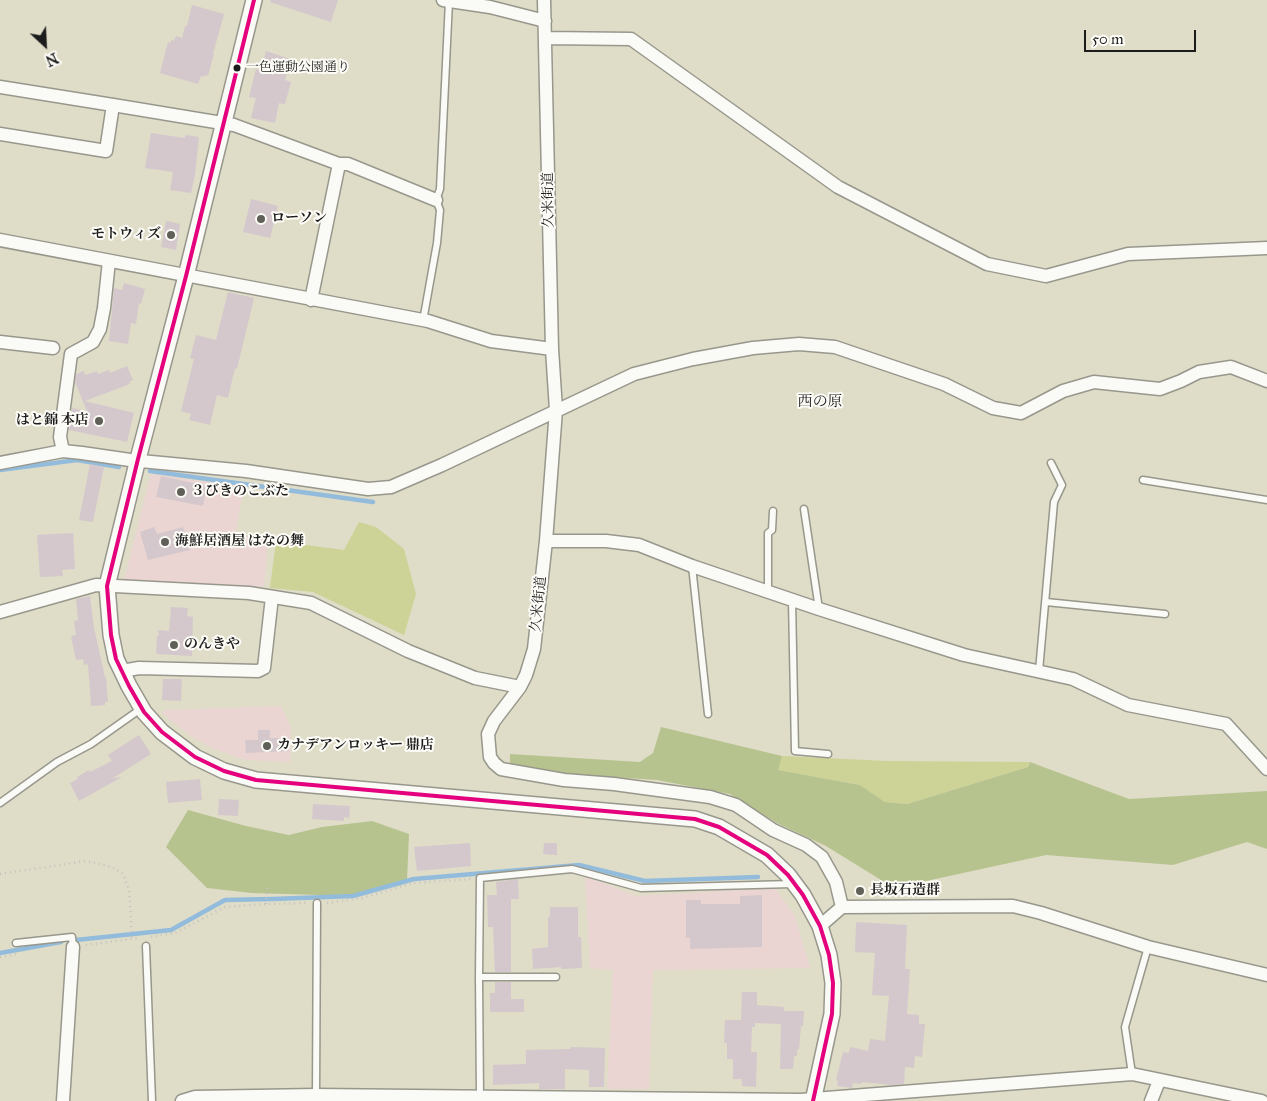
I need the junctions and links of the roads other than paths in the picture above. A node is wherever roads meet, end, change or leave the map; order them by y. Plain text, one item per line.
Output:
1 (254, 0) edge
2 (446, 0) edge
3 (544, 0) edge
4 (545, 21) junction
5 (545, 38) junction
6 (0, 87) edge
7 (113, 105) junction
8 (223, 124) junction
9 (0, 134) edge
10 (339, 164) junction
11 (436, 200) junction
12 (0, 240) edge
13 (1267, 248) edge
14 (109, 261) junction
15 (186, 276) junction
16 (311, 300) junction
17 (423, 320) junction
18 (0, 342) edge
19 (54, 348) dead end
20 (552, 349) junction
21 (1267, 381) edge
22 (556, 410) junction
23 (63, 452) junction
24 (138, 459) junction
25 (0, 463) edge
26 (1051, 463) dead end
27 (1143, 480) dead end
28 (1267, 500) edge
29 (804, 509) dead end
30 (774, 511) dead end
31 (546, 541) junction
32 (692, 566) junction
33 (107, 586) junction
34 (768, 592) junction
35 (272, 597) junction
36 (792, 600) junction
37 (1046, 602) junction
38 (819, 609) junction
39 (0, 612) edge
40 (1165, 614) dead end
41 (122, 671) junction
42 (1039, 671) junction
43 (520, 687) junction
44 (142, 708) junction
45 (708, 714) dead end
46 (828, 754) dead end
47 (1267, 770) edge
48 (0, 803) edge
49 (795, 884) junction
50 (317, 903) road end
51 (842, 907) junction
52 (820, 926) junction
53 (16, 943) dead end
54 (73, 946) joint
55 (146, 946) dead end
56 (1148, 947) junction
57 (1267, 975) edge
58 (479, 977) junction
59 (556, 977) dead end
60 (1132, 1074) junction
61 (1159, 1081) junction
62 (316, 1098) edge
63 (473, 1098) edge
64 (186, 1100) edge
65 (813, 1100) edge
66 (63, 1101) edge
67 (152, 1101) edge
68 (1151, 1101) edge
69 (1262, 1101) edge

1 - 8 street
2 - 4 street
2 - 11 lane
3 - 4 street, 久米街道
4 - 5 street, 久米街道
5 - 13 street
5 - 20 street, 久米街道
6 - 7 street
7 - 8 street
7 - 9 street
8 - 10 street
8 - 15 street
10 - 11 street
10 - 16 street
11 - 17 lane
12 - 14 street
14 - 15 street
14 - 23 street
15 - 16 street
15 - 24 street
16 - 17 street
17 - 20 street
18 - 19 street
20 - 22 street, 久米街道
21 - 22 street
22 - 24 street
22 - 31 street, 久米街道
23 - 24 street
23 - 25 street
24 - 33 street
26 - 37 lane
27 - 28 lane
29 - 38 lane
30 - 34 lane
31 - 32 street
31 - 43 street, 久米街道
32 - 34 street
32 - 45 lane
33 - 35 street
33 - 39 street
33 - 41 street
34 - 36 street
35 - 41 street
35 - 43 street
36 - 38 street
36 - 46 lane
37 - 40 lane
37 - 42 lane
38 - 42 street
41 - 44 street
42 - 47 street
43 - 51 street, 久米街道
44 - 48 lane
44 - 49 street
49 - 52 street
49 - 58 lane
50 - 62 lane
51 - 52 street
51 - 56 street
52 - 65 street
53 - 54 lane
54 - 66 street
55 - 67 lane
56 - 57 street
56 - 60 lane
58 - 59 lane
58 - 63 lane
60 - 61 street
60 - 65 street
61 - 68 street
61 - 69 street
62 - 63 street
62 - 64 street
63 - 65 street

